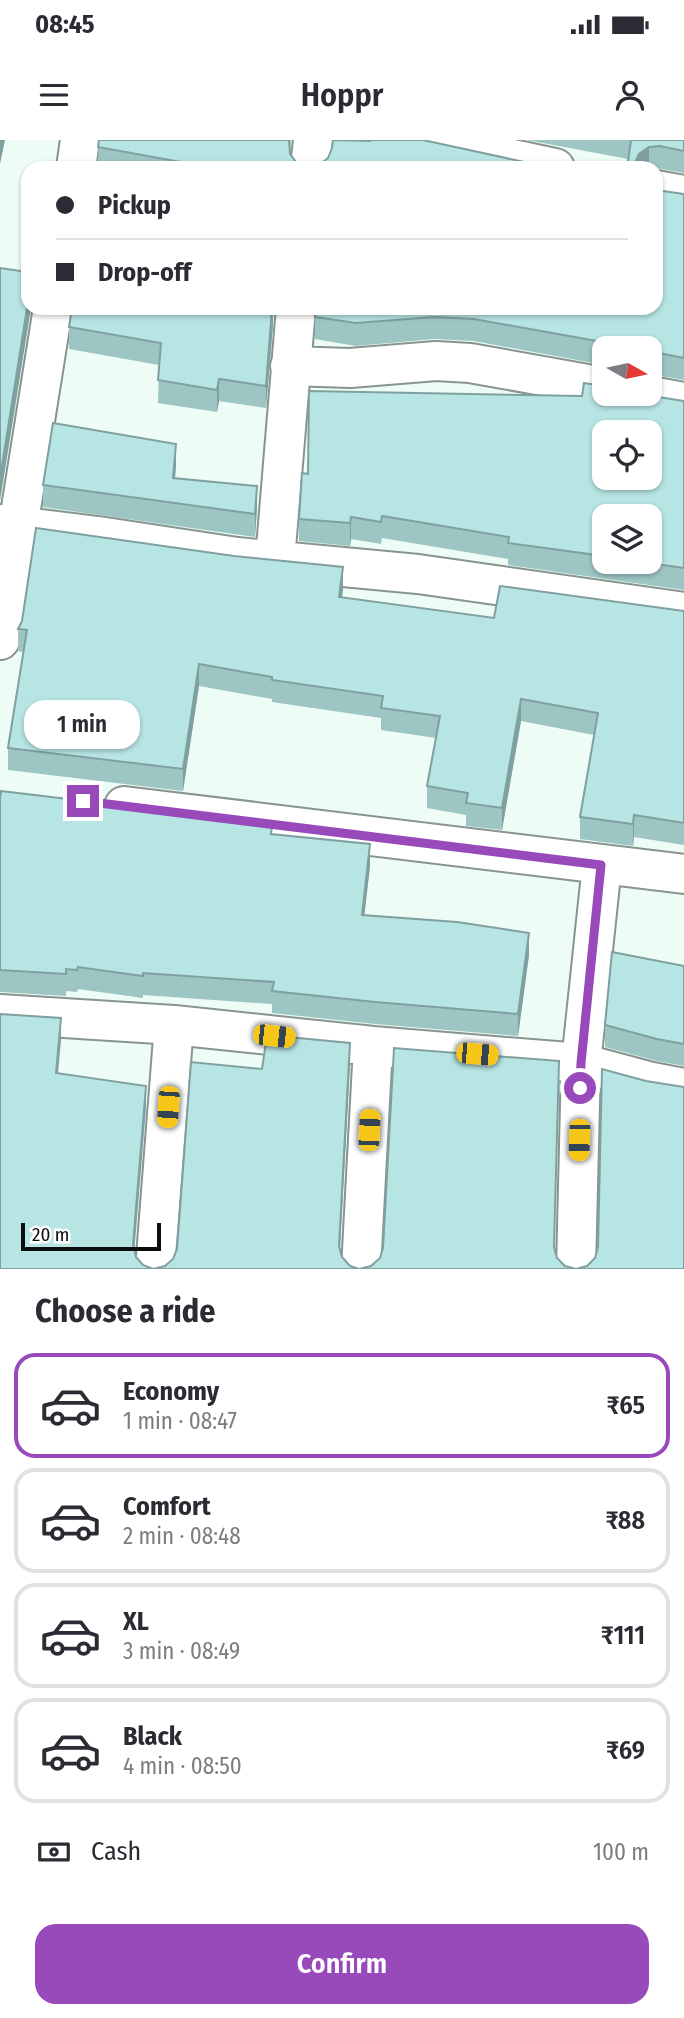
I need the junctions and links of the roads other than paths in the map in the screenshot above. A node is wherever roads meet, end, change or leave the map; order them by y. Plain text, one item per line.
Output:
1 (80, 140) edge
2 (313, 140) edge
3 (423, 140) edge
4 (77, 161) edge
5 (311, 161) edge
6 (522, 161) edge
7 (663, 191) edge
8 (684, 195) edge
9 (52, 315) edge
10 (295, 315) edge
11 (290, 366) junction
12 (592, 385) edge
13 (662, 398) edge
14 (684, 402) edge
15 (8, 525) edge
16 (275, 560) junction
17 (684, 612) edge
18 (0, 640) edge
19 (97, 803) edge
20 (601, 865) junction
21 (684, 874) edge
22 (0, 1014) edge
23 (174, 1025) junction
24 (373, 1046) junction
25 (581, 1063) junction
26 (684, 1088) edge
27 (155, 1269) edge
28 (361, 1269) edge
29 (576, 1269) edge

1 - 4 street
2 - 5 street
3 - 6 street
7 - 8 street
9 - 15 street
10 - 11 street
11 - 12 street
11 - 16 street
13 - 14 street
15 - 16 street
15 - 18 street
16 - 17 street
19 - 20 street
20 - 21 street
20 - 25 street
22 - 23 street
23 - 24 street
23 - 27 street
24 - 25 street
24 - 28 street
25 - 26 street
25 - 29 street

